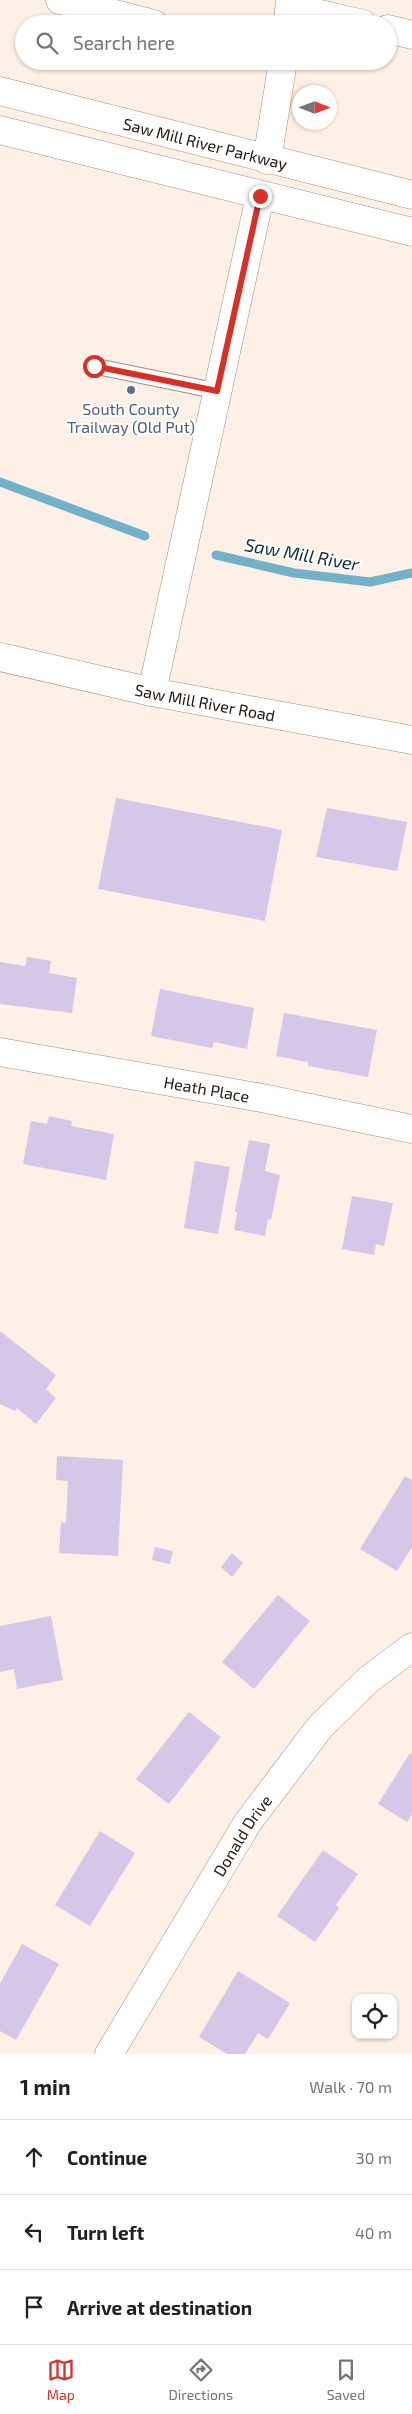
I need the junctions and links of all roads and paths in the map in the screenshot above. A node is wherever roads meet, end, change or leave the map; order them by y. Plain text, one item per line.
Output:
1 (60, 0) edge
2 (289, 10) edge
3 (119, 15) edge
4 (315, 15) edge
5 (397, 32) edge
6 (412, 35) edge
7 (282, 70) edge
8 (0, 91) edge
9 (0, 130) edge
10 (267, 160) junction
11 (412, 195) edge
12 (260, 196) junction
13 (412, 232) edge
14 (94, 366) dead end
15 (217, 391) junction
16 (0, 658) edge
17 (152, 692) junction
18 (412, 740) edge
19 (0, 1052) edge
20 (412, 1129) edge
21 (412, 1647) edge
22 (109, 2054) edge

1 - 3 main road
2 - 4 main road
5 - 6 main road
7 - 10 main road
8 - 10 main road, Saw Mill River Parkway
9 - 12 main road
10 - 11 main road, Saw Mill River Parkway
12 - 13 main road
12 - 15 main road
14 - 15 lane
15 - 17 main road
16 - 17 main road, Saw Mill River Road
17 - 18 main road, Saw Mill River Road
19 - 20 main road, Heath Place
21 - 22 main road, Donald Drive

